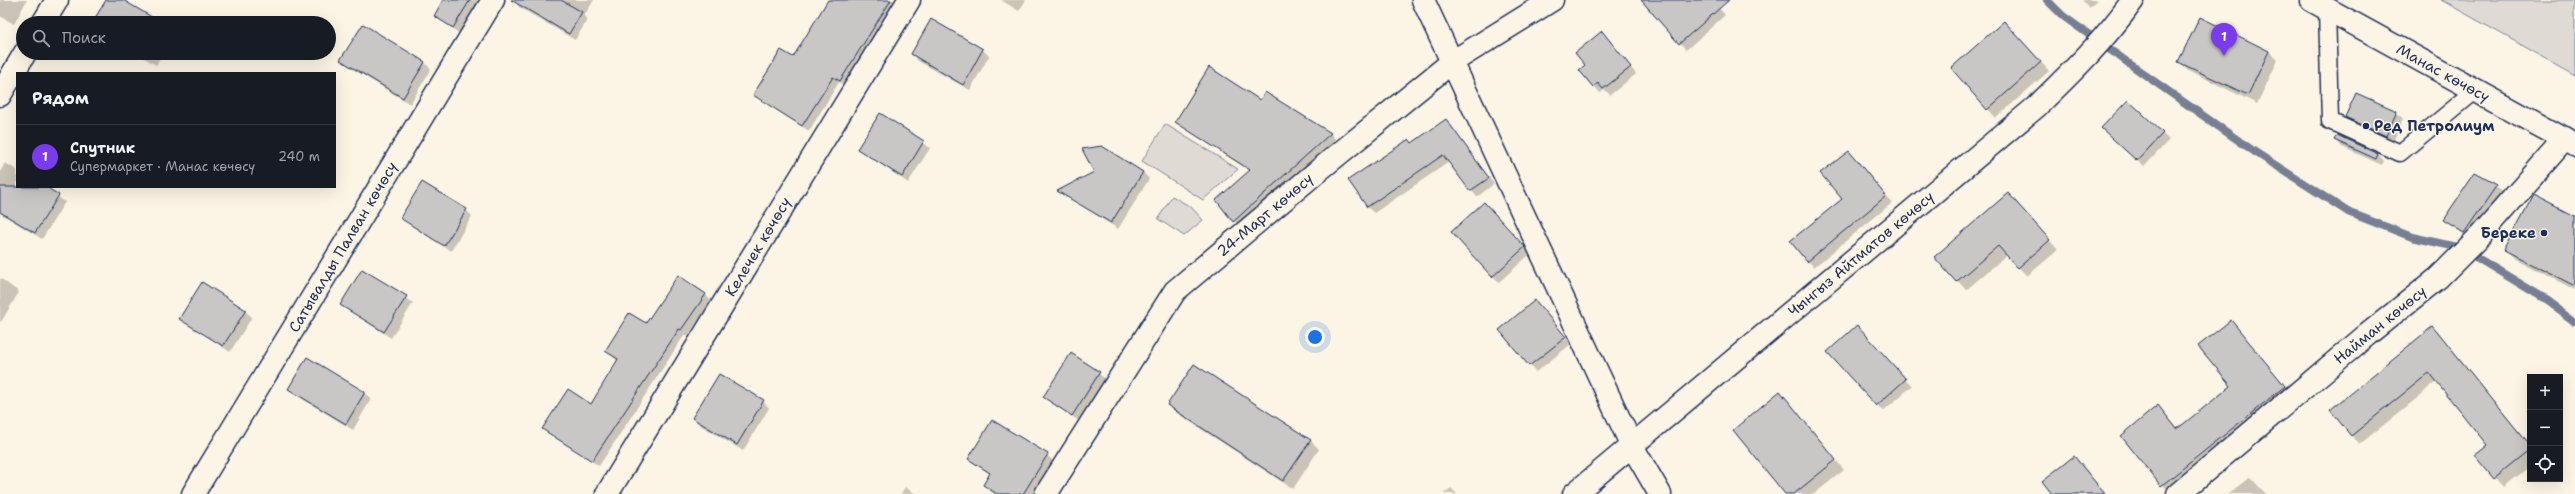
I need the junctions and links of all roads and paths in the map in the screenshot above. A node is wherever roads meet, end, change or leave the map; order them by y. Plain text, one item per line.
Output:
1 (57, 0) edge
2 (493, 0) edge
3 (909, 0) edge
4 (1422, 0) edge
5 (1552, 0) edge
6 (2133, 0) edge
7 (2319, 5) edge
8 (47, 16) edge
9 (21, 60) edge
10 (1452, 62) junction
11 (2475, 91) junction
12 (0, 95) edge
13 (2570, 142) edge
14 (1632, 446) junction
15 (194, 494) edge
16 (607, 494) edge
17 (1046, 494) edge
18 (1574, 494) edge
19 (1660, 494) edge
20 (2178, 494) edge

1 - 8 street
2 - 15 street, Сатывалды Палван көчөсү
3 - 16 street, Келечек көчөсү
4 - 10 street
5 - 10 street, 24-Март көчөсү
6 - 14 street, Чынгыз Айтматов көчөсү
7 - 11 street, Манас көчөсү
7 - 11 lane
9 - 12 street
10 - 14 street
10 - 17 street, 24-Март көчөсү
11 - 13 street, Манас көчөсү
13 - 20 street, Найман көчөсү
14 - 18 street, Чынгыз Айтматов көчөсү
14 - 19 street

